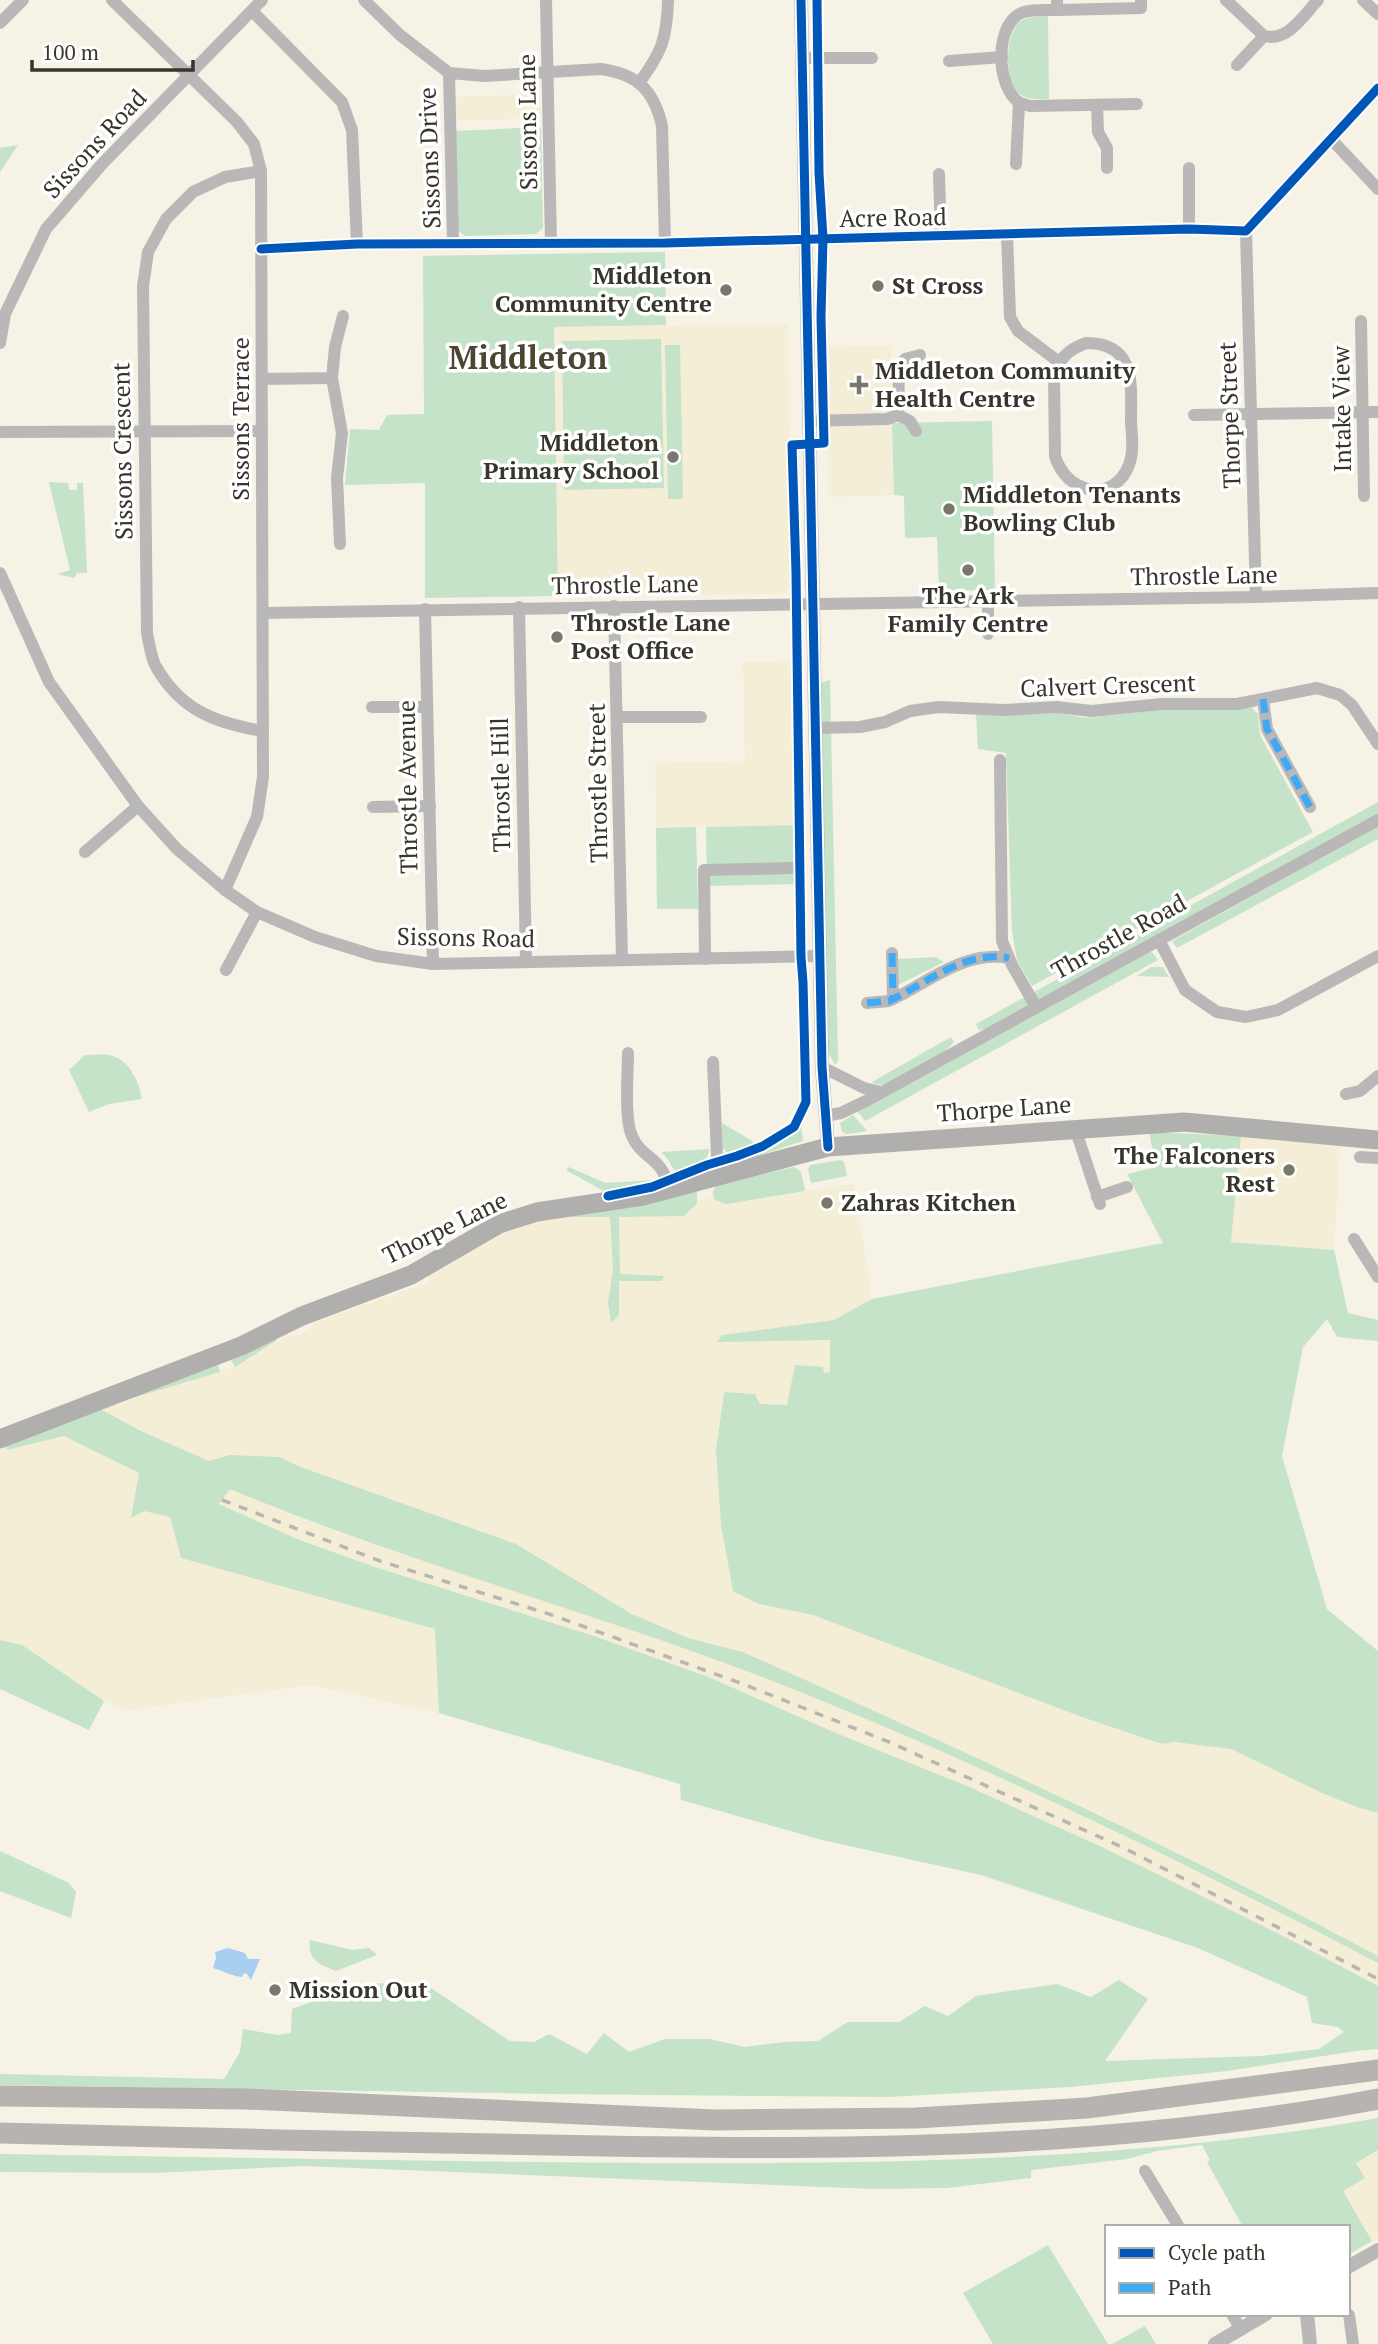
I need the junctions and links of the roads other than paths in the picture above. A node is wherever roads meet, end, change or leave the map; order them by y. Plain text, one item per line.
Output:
1 (23, 0) edge
2 (112, 0) edge
3 (262, 0) edge
4 (364, 0) edge
5 (546, 0) edge
6 (668, 0) edge
7 (801, 0) edge
8 (1141, 0) edge
9 (1226, 0) edge
10 (1318, 0) edge
11 (1363, 0) edge
12 (1057, 5) edge
13 (252, 11) junction
14 (1378, 14) edge
15 (0, 23) edge
16 (1264, 36) junction
17 (1002, 57) junction
18 (802, 58) junction
19 (872, 58) dead end
20 (950, 61) dead end
21 (1237, 65) dead end
22 (548, 71) junction
23 (449, 73) junction
24 (189, 75) junction
25 (639, 83) junction
26 (1378, 88) edge
27 (1019, 103) junction
28 (1137, 104) dead end
29 (1097, 105) junction
30 (1331, 139) junction
31 (1016, 164) dead end
32 (1107, 168) dead end
33 (1189, 168) dead end
34 (261, 171) junction
35 (939, 174) dead end
36 (1378, 189) edge
37 (1188, 229) junction
38 (1246, 231) junction
39 (1007, 235) junction
40 (941, 236) junction
41 (805, 239) junction
42 (453, 243) junction
43 (551, 243) junction
44 (665, 243) junction
45 (357, 244) junction
46 (261, 249) junction
47 (343, 316) dead end
48 (1361, 321) dead end
49 (0, 343) edge
50 (920, 355) dead end
51 (1059, 362) junction
52 (332, 378) junction
53 (262, 379) junction
54 (1364, 412) junction
55 (1378, 412) edge
56 (1250, 414) junction
57 (898, 415) junction
58 (1194, 415) dead end
59 (809, 421) junction
60 (144, 431) junction
61 (261, 431) junction
62 (916, 431) dead end
63 (0, 432) edge
64 (1364, 496) dead end
65 (340, 544) dead end
66 (0, 573) edge
67 (1378, 593) edge
68 (1256, 597) junction
69 (988, 600) junction
70 (813, 604) junction
71 (614, 606) junction
72 (519, 607) junction
73 (425, 609) junction
74 (263, 613) junction
75 (988, 634) dead end
76 (1263, 699) junction
77 (372, 707) dead end
78 (428, 707) junction
79 (618, 718) junction
80 (701, 718) dead end
81 (816, 728) junction
82 (263, 731) junction
83 (1378, 744) edge
84 (1000, 760) dead end
85 (138, 806) junction
86 (430, 806) junction
87 (373, 807) dead end
88 (1310, 807) dead end
89 (1378, 820) edge
90 (85, 852) dead end
91 (792, 868) dead end
92 (225, 890) junction
93 (257, 912) junction
94 (1159, 940) junction
95 (892, 953) dead end
96 (1378, 956) edge
97 (820, 957) junction
98 (1009, 958) junction
99 (705, 959) junction
100 (622, 960) junction
101 (526, 962) junction
102 (433, 964) junction
103 (226, 970) dead end
104 (893, 999) junction
105 (867, 1003) dead end
106 (1036, 1007) junction
107 (628, 1053) dead end
108 (713, 1062) dead end
109 (822, 1067) junction
110 (1378, 1076) edge
111 (881, 1092) junction
112 (1346, 1094) dead end
113 (825, 1116) junction
114 (1075, 1128) junction
115 (1378, 1140) edge
116 (828, 1147) junction
117 (1360, 1157) dead end
118 (1378, 1158) edge
119 (720, 1174) junction
120 (1127, 1187) dead end
121 (669, 1189) junction
122 (1354, 1239) dead end
123 (1378, 1277) edge
124 (0, 1439) edge
125 (1378, 2070) edge
126 (0, 2096) edge
127 (1378, 2099) edge
128 (0, 2133) edge
129 (1145, 2171) dead end
130 (1178, 2225) edge
131 (1378, 2250) edge
132 (1350, 2266) edge
133 (1233, 2316) edge
134 (1262, 2316) edge
135 (1307, 2316) edge
136 (1349, 2316) edge
137 (1240, 2328) junction
138 (1215, 2344) edge
139 (1310, 2344) edge
140 (1353, 2344) edge

1 - 15 street
2 - 24 street, Sissons Terrace
3 - 13 street, Sissons Road
4 - 23 street
5 - 22 street, Sissons Lane
6 - 25 street
7 - 18 street
8 - 12 street
9 - 16 street
10 - 16 street
11 - 14 street
12 - 17 street
13 - 24 street, Sissons Road
13 - 45 street
16 - 21 street
17 - 20 street
17 - 27 street
18 - 19 street
18 - 41 street
22 - 23 street
22 - 25 street
22 - 43 street, Sissons Lane
23 - 42 street, Sissons Drive
24 - 34 street, Sissons Terrace
24 - 49 street, Sissons Road
25 - 44 street
26 - 30 street
27 - 29 street
27 - 31 street
28 - 29 street
29 - 32 street
30 - 36 street
30 - 38 street
33 - 37 street
34 - 46 street, Sissons Terrace
34 - 60 street, Sissons Crescent
35 - 40 street
37 - 38 street, Acre Road
37 - 39 street, Acre Road
38 - 56 street, Thorpe Street
39 - 40 street, Acre Road
39 - 51 street
40 - 41 street, Acre Road
41 - 44 street, Acre Road
41 - 59 street
42 - 43 street, Acre Road
42 - 45 street, Acre Road
43 - 44 street, Acre Road
45 - 46 street, Acre Road
46 - 53 street, Sissons Terrace
47 - 52 street
48 - 54 street, Intake View
50 - 57 street
51 - 51 street
52 - 53 street
52 - 65 street
53 - 61 street, Sissons Terrace
54 - 55 street
54 - 56 street
54 - 64 street, Intake View
56 - 58 street
56 - 68 street, Thorpe Street
57 - 59 street
57 - 62 street
59 - 70 street
60 - 61 street
60 - 63 street
60 - 82 street, Sissons Crescent
61 - 74 street, Sissons Terrace
66 - 85 street, Sissons Road
67 - 68 street, Throstle Lane
68 - 69 street, Throstle Lane
69 - 70 street, Throstle Lane
69 - 75 street
70 - 71 street, Throstle Lane
70 - 81 street
71 - 72 street, Throstle Lane
71 - 79 street, Throstle Street
72 - 73 street, Throstle Lane
72 - 101 street, Throstle Hill
73 - 74 street, Throstle Lane
73 - 78 street, Throstle Avenue
74 - 82 street, Sissons Terrace
76 - 81 street, Calvert Crescent
76 - 83 street, Calvert Crescent
76 - 88 street
77 - 78 street
78 - 86 street, Throstle Avenue
79 - 80 street
79 - 100 street, Throstle Street
81 - 97 street
82 - 92 street, Sissons Terrace
84 - 98 street
85 - 90 street
85 - 92 street, Sissons Road
86 - 87 street
86 - 102 street, Throstle Avenue
89 - 94 street, Throstle Road
91 - 99 street
92 - 93 street, Sissons Road
93 - 102 street, Sissons Road
93 - 103 street
94 - 96 street
94 - 106 street, Throstle Road
95 - 104 street
97 - 99 street, Sissons Road
97 - 109 street
98 - 104 street
98 - 106 street
99 - 100 street, Sissons Road
100 - 101 street, Sissons Road
101 - 102 street, Sissons Road
104 - 105 street
106 - 111 street, Throstle Road
107 - 121 street
108 - 119 street
109 - 111 street
109 - 113 street
110 - 112 street
111 - 113 street, Throstle Road
113 - 116 street
114 - 115 main road, Thorpe Lane
114 - 116 main road, Thorpe Lane
114 - 120 street
116 - 119 main road, Thorpe Lane
117 - 118 street
119 - 121 main road, Thorpe Lane
121 - 124 main road, Thorpe Lane
122 - 123 street
125 - 126 highway
127 - 128 highway
129 - 130 street
131 - 132 street
133 - 137 street
134 - 137 street
135 - 139 street
136 - 140 street
137 - 138 street

